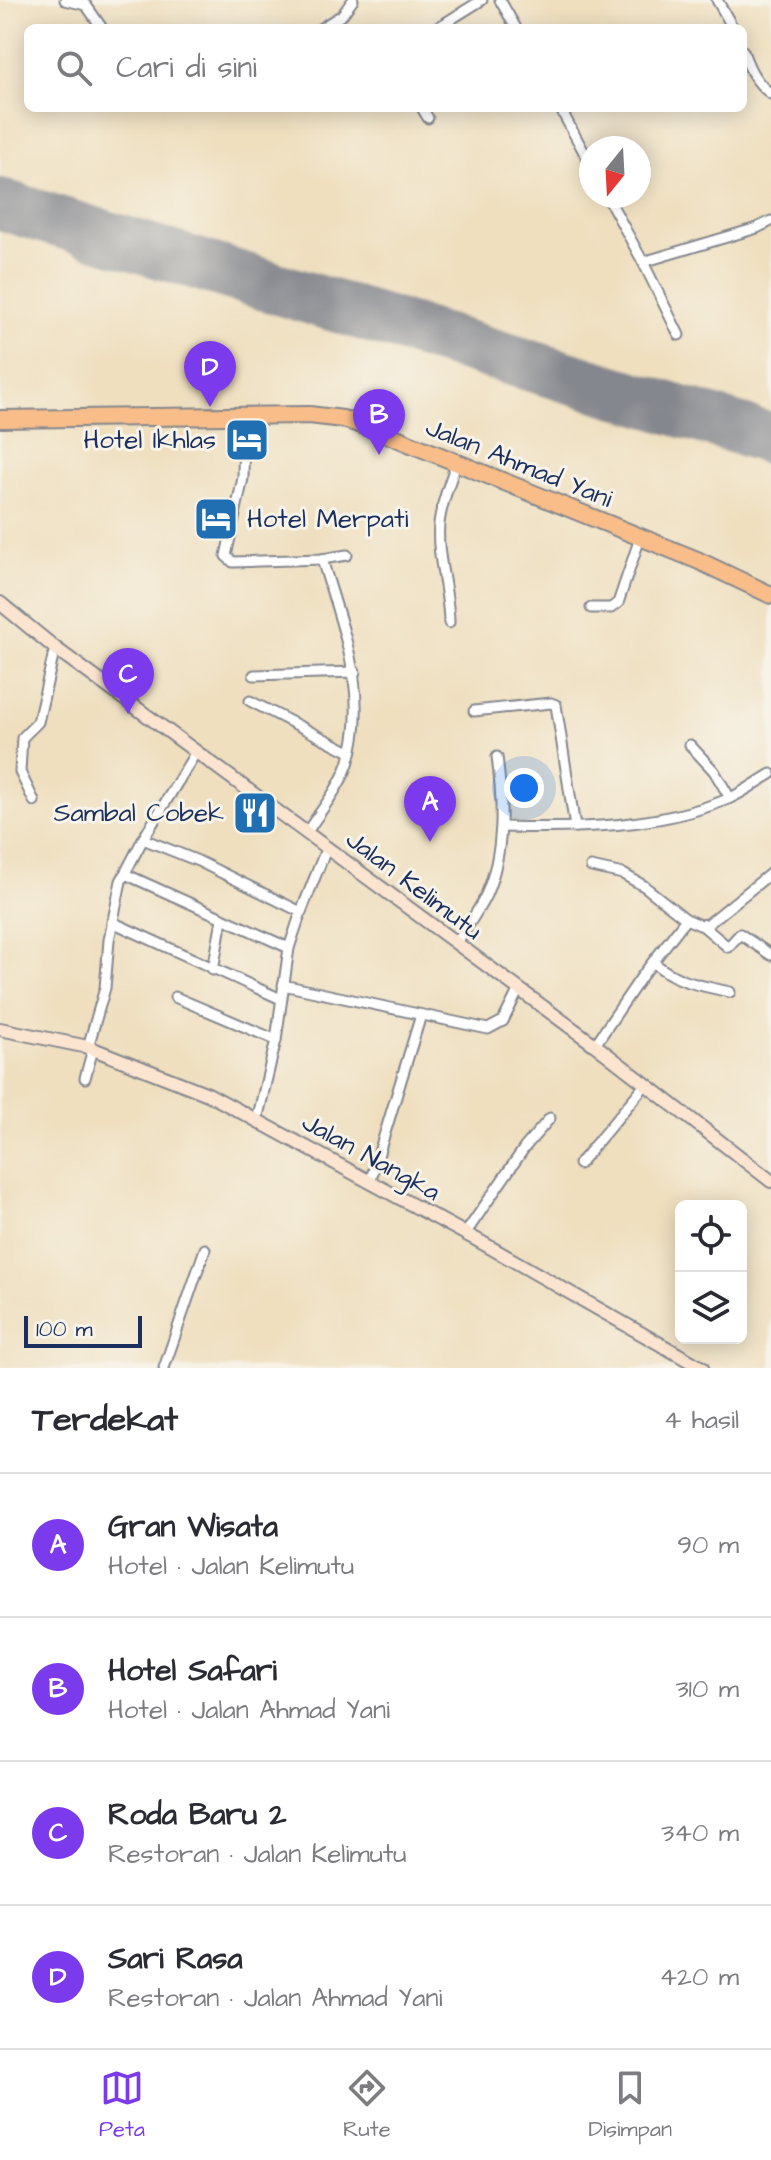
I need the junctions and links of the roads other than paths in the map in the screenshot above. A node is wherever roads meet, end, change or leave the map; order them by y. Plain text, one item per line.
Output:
1 (65, 0) edge
2 (353, 0) edge
3 (482, 0) edge
4 (500, 0) edge
5 (717, 0) edge
6 (99, 24) edge
7 (327, 24) edge
8 (443, 24) edge
9 (514, 24) edge
10 (731, 24) edge
11 (747, 61) edge
12 (771, 94) edge
13 (424, 112) edge
14 (562, 112) edge
15 (428, 118) dead end
16 (579, 143) edge
17 (614, 208) edge
18 (771, 221) edge
19 (643, 262) junction
20 (679, 335) dead end
21 (244, 416) junction
22 (0, 419) edge
23 (456, 463) junction
24 (640, 538) junction
25 (347, 555) dead end
26 (322, 559) junction
27 (771, 595) edge
28 (0, 603) edge
29 (591, 608) dead end
30 (0, 612) edge
31 (449, 623) dead end
32 (29, 628) junction
33 (55, 648) junction
34 (355, 672) junction
35 (254, 675) dead end
36 (250, 701) dead end
37 (474, 711) dead end
38 (690, 745) dead end
39 (196, 752) junction
40 (350, 752) junction
41 (497, 757) dead end
42 (771, 774) edge
43 (730, 798) junction
44 (34, 801) dead end
45 (502, 827) junction
46 (575, 827) junction
47 (307, 832) junction
48 (143, 839) junction
49 (327, 847) junction
50 (591, 867) dead end
51 (771, 873) edge
52 (125, 874) junction
53 (301, 912) junction
54 (222, 919) junction
55 (686, 919) junction
56 (112, 922) junction
57 (703, 926) junction
58 (456, 944) junction
59 (289, 948) junction
60 (771, 955) edge
61 (653, 962) junction
62 (213, 970) junction
63 (283, 985) junction
64 (518, 991) junction
65 (730, 992) dead end
66 (175, 997) dead end
67 (281, 999) junction
68 (421, 1015) junction
69 (0, 1029) edge
70 (276, 1040) junction
71 (595, 1045) junction
72 (91, 1048) junction
73 (85, 1078) dead end
74 (645, 1085) junction
75 (550, 1118) dead end
76 (257, 1120) junction
77 (579, 1164) dead end
78 (771, 1181) edge
79 (370, 1182) junction
80 (465, 1234) junction
81 (205, 1249) dead end
82 (164, 1368) edge
83 (702, 1368) edge

1 - 6 street
2 - 7 street
3 - 8 street
4 - 9 street
5 - 10 street
11 - 12 street
13 - 15 street
14 - 16 street
17 - 19 street
18 - 19 street
19 - 20 street
21 - 22 highway, Jalan Ahmad Yani
21 - 23 highway, Jalan Ahmad Yani
21 - 26 street
23 - 24 highway, Jalan Ahmad Yani
23 - 31 street
24 - 27 highway, Jalan Ahmad Yani
24 - 29 street
25 - 26 street
26 - 34 street
28 - 32 street, Jalan Kelimutu
30 - 32 street, Jalan Kelimutu
32 - 33 street, Jalan Kelimutu
33 - 39 street, Jalan Kelimutu
33 - 44 street
34 - 35 street
34 - 40 street
36 - 40 street
37 - 46 street
38 - 43 street
39 - 47 street, Jalan Kelimutu
39 - 48 street
40 - 47 street
41 - 45 street
42 - 43 street
43 - 46 street
45 - 46 street
45 - 58 street
47 - 49 street, Jalan Kelimutu
48 - 52 street
48 - 53 street
49 - 53 street
49 - 58 street, Jalan Kelimutu
50 - 55 street
51 - 57 street
52 - 54 street
52 - 56 street
53 - 59 street
54 - 59 street
54 - 62 street
55 - 57 street
55 - 61 street
56 - 62 street
56 - 72 street
57 - 60 street
58 - 64 street, Jalan Kelimutu
59 - 63 street
61 - 65 street
61 - 71 street
62 - 67 street
63 - 67 street
63 - 68 street
64 - 68 street
64 - 71 street, Jalan Kelimutu
66 - 70 street
67 - 70 street
68 - 79 street
69 - 72 street, Jalan Nangka
70 - 76 street
71 - 74 street, Jalan Kelimutu
72 - 73 street
72 - 76 street, Jalan Nangka
74 - 77 street
74 - 78 street, Jalan Kelimutu
75 - 80 street
76 - 79 street, Jalan Nangka
79 - 80 street, Jalan Nangka
80 - 83 street, Jalan Nangka
81 - 82 street

